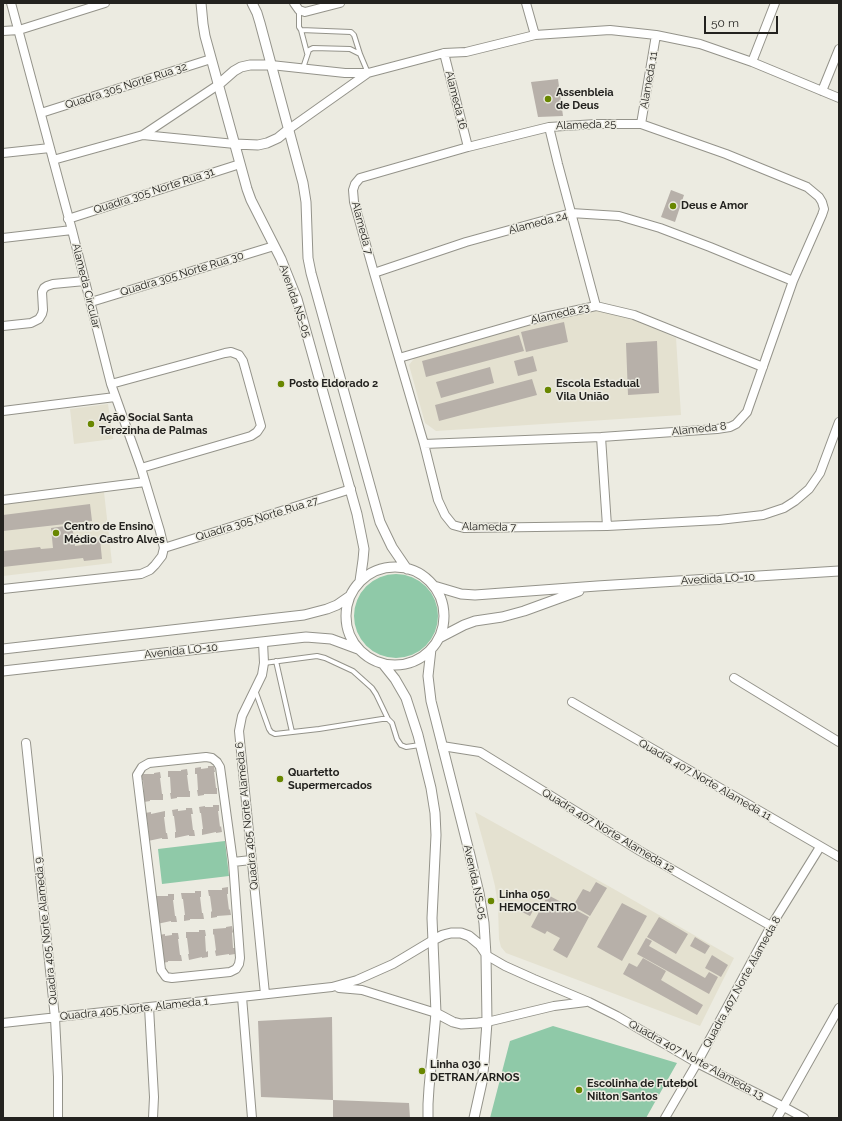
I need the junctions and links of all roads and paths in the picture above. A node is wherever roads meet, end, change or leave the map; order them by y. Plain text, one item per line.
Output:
1 (11, 3) edge
2 (105, 3) edge
3 (201, 3) edge
4 (252, 3) edge
5 (340, 3) edge
6 (526, 3) edge
7 (775, 3) edge
8 (296, 6) edge
9 (19, 30) junction
10 (301, 30) junction
11 (3, 31) edge
12 (535, 35) junction
13 (656, 36) junction
14 (839, 49) edge
15 (444, 53) junction
16 (307, 54) junction
17 (360, 54) junction
18 (211, 59) junction
19 (752, 62) junction
20 (271, 65) junction
21 (303, 68) junction
22 (368, 73) junction
23 (218, 85) junction
24 (822, 91) junction
25 (839, 98) edge
26 (41, 113) junction
27 (641, 124) junction
28 (549, 127) junction
29 (289, 129) junction
30 (143, 135) junction
31 (235, 144) junction
32 (468, 147) junction
33 (50, 148) junction
34 (3, 153) edge
35 (53, 160) junction
36 (240, 164) junction
37 (360, 178) joint
38 (807, 188) joint
39 (571, 213) junction
40 (68, 219) junction
41 (72, 230) junction
42 (3, 238) edge
43 (274, 246) junction
44 (374, 273) junction
45 (85, 281) junction
46 (793, 281) junction
47 (90, 302) junction
48 (596, 306) junction
49 (3, 326) edge
50 (399, 358) junction
51 (762, 367) junction
52 (111, 384) junction
53 (115, 397) junction
54 (3, 411) edge
55 (839, 422) edge
56 (601, 437) junction
57 (424, 444) junction
58 (141, 468) junction
59 (145, 482) junction
60 (351, 490) junction
61 (3, 500) edge
62 (606, 526) junction
63 (164, 548) junction
64 (407, 569) junction
65 (839, 572) edge
66 (360, 581) junction
67 (434, 586) junction
68 (597, 586) junction
69 (3, 589) edge
70 (350, 596) junction
71 (439, 638) junction
72 (263, 642) junction
73 (3, 649) edge
74 (358, 649) junction
75 (431, 650) junction
76 (276, 661) junction
77 (264, 663) junction
78 (383, 664) junction
79 (3, 671) edge
80 (734, 678) dead end
81 (255, 690) junction
82 (572, 702) dead end
83 (388, 719) junction
84 (292, 732) junction
85 (839, 742) edge
86 (26, 744) dead end
87 (420, 746) junction
88 (442, 746) junction
89 (820, 847) junction
90 (839, 858) edge
91 (251, 860) junction
92 (233, 862) junction
93 (771, 926) junction
94 (433, 940) junction
95 (486, 955) junction
96 (332, 987) junction
97 (265, 994) junction
98 (242, 997) junction
99 (589, 1002) junction
100 (149, 1007) junction
101 (839, 1008) edge
102 (436, 1013) junction
103 (54, 1018) junction
104 (487, 1022) junction
105 (3, 1024) edge
106 (697, 1063) junction
107 (784, 1107) junction
108 (58, 1118) edge
109 (153, 1118) edge
110 (252, 1118) edge
111 (428, 1118) edge
112 (474, 1118) edge
113 (665, 1118) edge
114 (778, 1118) edge
115 (804, 1118) edge

1 - 9 street, Alameda Circular
2 - 9 street
3 - 18 street, Avenida NS-05
4 - 20 street, Avenida NS-05
5 - 8 street
6 - 12 street
7 - 19 street
8 - 10 lane
9 - 11 street
9 - 26 street, Alameda Circular
10 - 16 lane
10 - 17 lane
12 - 13 street
12 - 15 street
13 - 19 street
13 - 27 street, Alameda 11
14 - 24 street
15 - 22 street
15 - 32 street, Alameda 16
16 - 17 lane
16 - 21 lane
17 - 22 lane
18 - 23 street, Avenida NS-05
18 - 26 street, Quadra 305 Norte Rua 32
19 - 24 street
20 - 21 street
20 - 23 street
20 - 29 street, Avenida NS-05
21 - 22 street
22 - 29 street
23 - 30 street
23 - 31 street, Avenida NS-05
24 - 25 street
26 - 33 street, Alameda Circular
27 - 28 street, Alameda 25
27 - 38 street, Alameda 25
28 - 32 street, Alameda 25
28 - 39 street
29 - 31 street
29 - 64 street, Avenida NS-05
30 - 31 street
30 - 35 street
31 - 36 street, Avenida NS-05
32 - 37 street, Alameda 25
33 - 34 street
33 - 35 street, Alameda Circular
35 - 40 street, Alameda Circular
36 - 40 street, Quadra 305 Norte Rua 31
36 - 43 street, Avenida NS-05
37 - 44 street, Alameda 7
38 - 46 street, Alameda 8
39 - 44 street, Alameda 24
39 - 46 street, Alameda 24
39 - 48 street
40 - 41 street, Alameda Circular
41 - 42 street
41 - 45 street, Alameda Circular
43 - 47 street, Quadra 305 Norte Rua 30
43 - 60 street, Avenida NS-05
44 - 50 street, Alameda 7
45 - 47 street, Alameda Circular
45 - 49 street
46 - 51 street, Alameda 8
47 - 52 street, Alameda Circular
48 - 50 street, Alameda 23
48 - 51 street, Alameda 23
50 - 57 street, Alameda 7
51 - 56 street, Alameda 8
52 - 53 street, Alameda Circular
52 - 58 street
53 - 54 street
53 - 58 street, Alameda Circular
55 - 62 street, Alameda 7
56 - 57 street, Alameda 8
56 - 62 street
57 - 62 street, Alameda 7
58 - 59 street, Alameda Circular
59 - 61 street
59 - 63 street, Alameda Circular
60 - 63 street, Quadra 305 Norte Rua 27
60 - 66 street, Avenida NS-05
63 - 69 street
64 - 66 street, Avenida NS-05
64 - 67 street, Avenida NS-05
65 - 68 street, Avedida LO-10
66 - 70 street, Avenida NS-05
67 - 68 street, Avedida LO-10
67 - 71 street, Avenida NS-05
68 - 71 street, Avedida LO-10
70 - 73 street, Avenida LO-10
70 - 74 street, Avenida NS-05
71 - 75 street, Avenida NS-05
72 - 74 street, Avenida LO-10
72 - 77 street, Quadra 405 Norte Alameda 6
72 - 79 street, Avenida LO-10
74 - 78 street, Avenida NS-05
75 - 78 street, Avenida NS-05
75 - 88 street, Avenida NS-05
76 - 77 lane
76 - 83 lane
76 - 84 lane
77 - 81 street, Quadra 405 Norte Alameda 6
78 - 87 street, Avenida NS-05
80 - 85 street
81 - 84 lane
81 - 91 street, Quadra 405 Norte Alameda 6
82 - 89 street, Quadra 407 Norte Alameda 11
83 - 84 lane
83 - 87 lane
86 - 103 street, Quadra 405 Norte Alameda 9
87 - 94 street, Avenida NS-05
88 - 93 street, Quadra 407 Norte Alameda 12
88 - 95 street, Avenida NS-05
89 - 90 street, Quadra 407 Norte Alameda 11
89 - 93 street, Quadra 407 Norte Alameda 8
91 - 92 street
91 - 97 street, Quadra 405 Norte Alameda 6
92 - 92 street
93 - 106 street, Quadra 407 Norte Alameda 8
94 - 95 street
94 - 96 street
94 - 102 street, Avenida NS-05
95 - 99 street, Quadra 407 Norte Alameda 13
95 - 104 street, Avenida NS-05
96 - 97 street, Quadra 405 Norte, Alameda 1
96 - 102 street
97 - 98 street, Quadra 405 Norte, Alameda 1
98 - 100 street, Quadra 405 Norte, Alameda 1
98 - 110 street
99 - 104 street
99 - 106 street, Quadra 407 Norte Alameda 13
100 - 103 street, Quadra 405 Norte, Alameda 1
100 - 109 street
101 - 107 street
102 - 104 street
102 - 111 street, Avenida NS-05
103 - 105 street, Quadra 405 Norte, Alameda 1
103 - 108 street, Quadra 405 Norte Alameda 9
104 - 112 street, Avenida NS-05
106 - 107 street, Quadra 407 Norte Alameda 13
106 - 113 street, Quadra 407 Norte Alameda 8
107 - 114 street
107 - 115 street, Quadra 407 Norte Alameda 13

